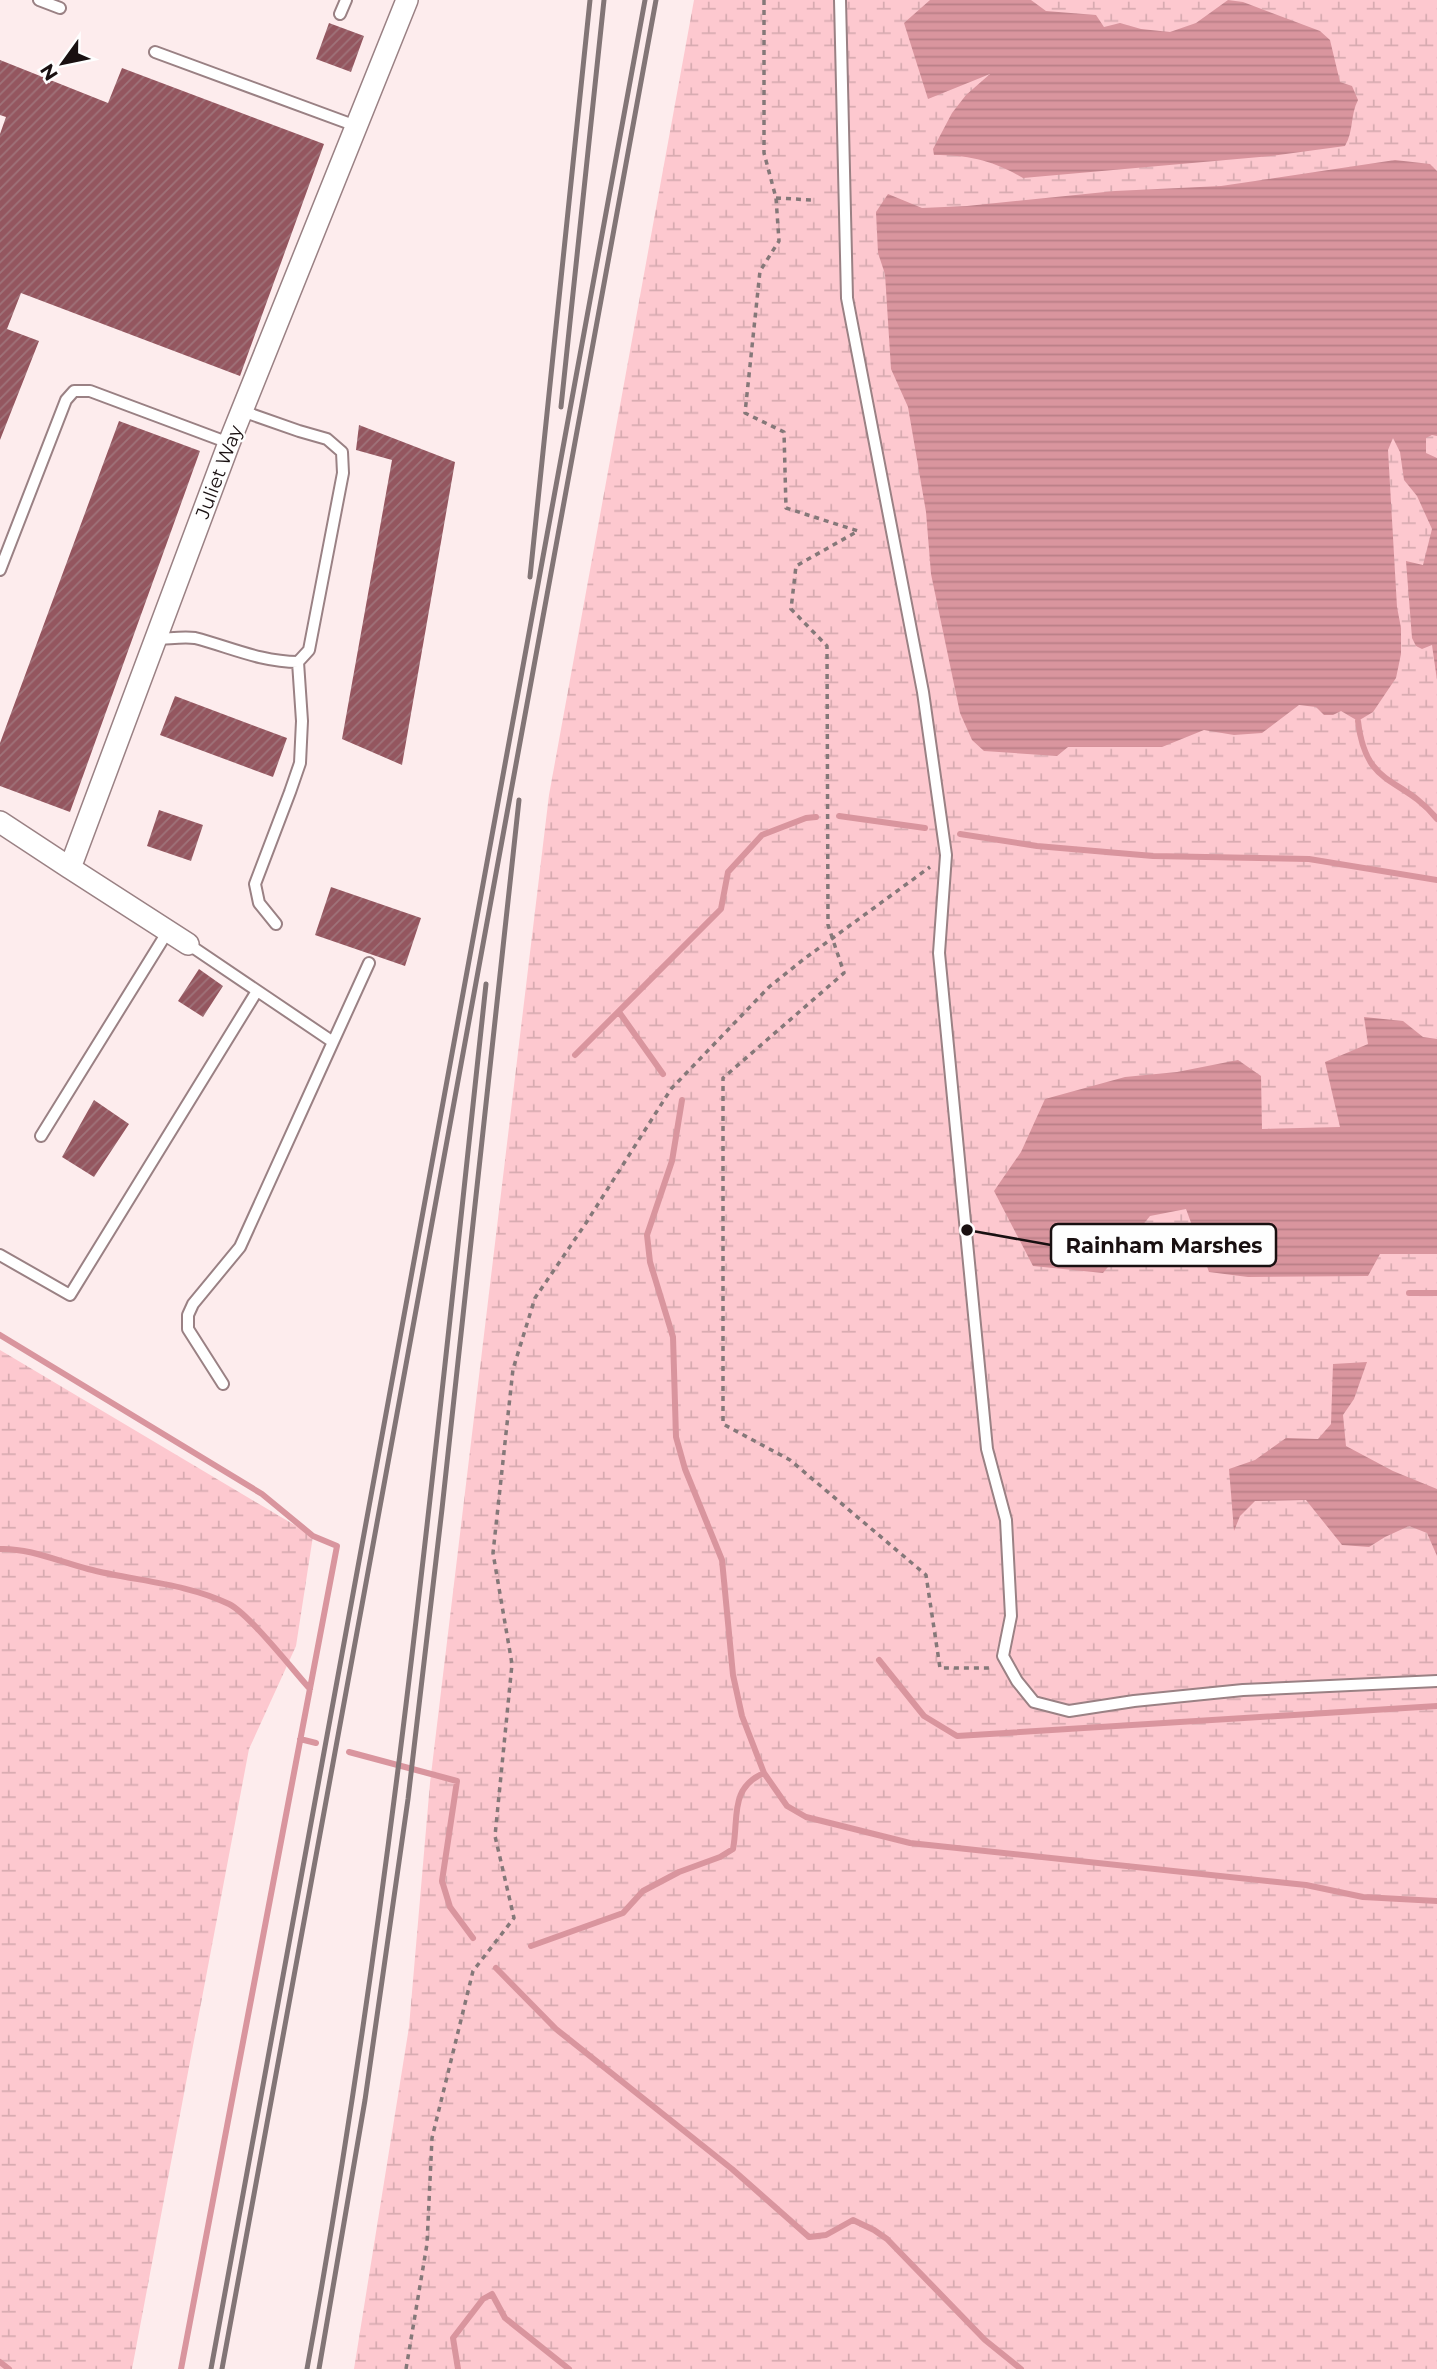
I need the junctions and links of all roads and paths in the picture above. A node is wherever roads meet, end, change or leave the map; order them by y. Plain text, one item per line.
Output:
1 (39, 0) edge
2 (346, 0) edge
3 (407, 0) edge
4 (764, 0) edge
5 (840, 0) edge
6 (60, 8) dead end
7 (340, 14) dead end
8 (155, 51) dead end
9 (356, 126) junction
10 (776, 198) junction
11 (812, 200) dead end
12 (242, 411) junction
13 (229, 443) junction
14 (0, 570) edge
15 (156, 639) junction
16 (298, 662) junction
17 (0, 822) edge
18 (946, 855) junction
19 (70, 868) junction
20 (276, 924) dead end
21 (168, 932) junction
22 (834, 937) junction
23 (188, 944) joint
24 (369, 963) dead end
25 (257, 991) junction
26 (333, 1042) junction
27 (41, 1136) dead end
28 (0, 1255) edge
29 (223, 1384) dead end
30 (1009, 1667) junction
31 (1437, 1681) edge
32 (406, 2369) edge

1 - 6 lane
2 - 7 lane
3 - 9 street, Juliet Way
4 - 10 path
5 - 18 lane
8 - 9 lane
9 - 12 street, Juliet Way
10 - 11 path
10 - 22 path
12 - 13 street, Juliet Way
12 - 16 lane
13 - 14 lane
13 - 15 street, Juliet Way
15 - 16 lane
15 - 19 street, Juliet Way
16 - 20 lane
17 - 19 street
18 - 22 path
18 - 30 lane
19 - 21 street
21 - 23 street
21 - 27 lane
22 - 30 path
22 - 32 path
23 - 25 lane
24 - 26 lane
25 - 26 lane
25 - 28 lane
26 - 29 lane
30 - 31 lane

